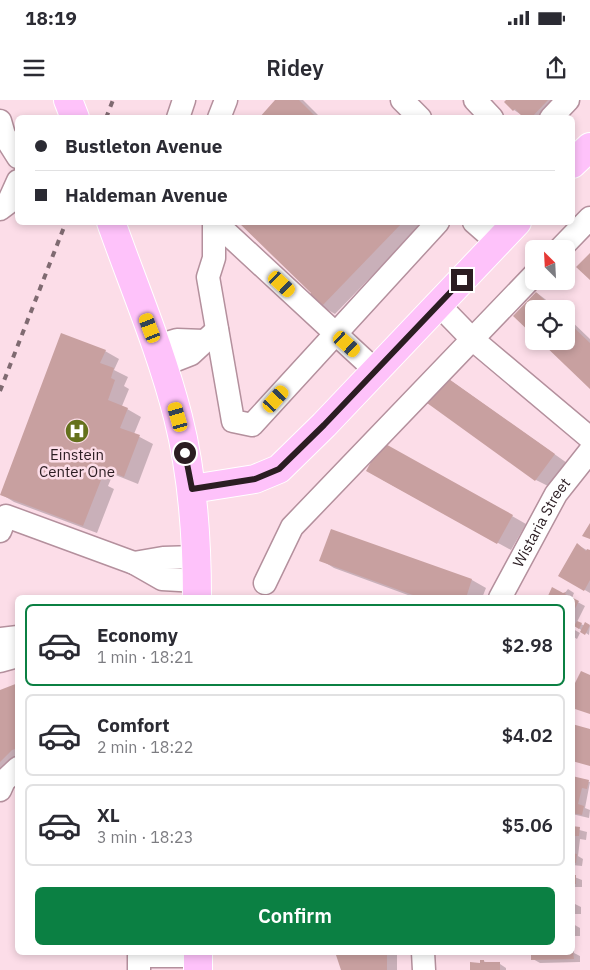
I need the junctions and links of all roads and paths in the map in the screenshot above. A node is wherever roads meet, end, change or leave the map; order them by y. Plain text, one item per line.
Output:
1 (68, 100) edge
2 (184, 100) edge
3 (226, 100) edge
4 (402, 100) edge
5 (475, 100) edge
6 (568, 100) edge
7 (73, 115) edge
8 (179, 115) edge
9 (221, 115) edge
10 (417, 115) edge
11 (489, 115) edge
12 (554, 115) edge
13 (0, 121) edge
14 (590, 147) edge
15 (15, 152) edge
16 (575, 161) edge
17 (15, 188) edge
18 (0, 209) edge
19 (590, 218) edge
20 (214, 225) edge
21 (217, 225) edge
22 (435, 225) edge
23 (477, 225) edge
24 (514, 225) edge
25 (114, 231) edge
26 (569, 240) edge
27 (498, 243) junction
28 (525, 284) edge
29 (438, 306) junction
30 (336, 334) junction
31 (210, 336) junction
32 (472, 338) junction
33 (160, 356) junction
34 (376, 371) junction
35 (590, 438) edge
36 (590, 451) edge
37 (192, 489) junction
38 (0, 530) edge
39 (197, 579) edge
40 (265, 583) dead end
41 (502, 595) edge
42 (15, 636) edge
43 (0, 639) edge
44 (15, 657) edge
45 (0, 661) edge
46 (15, 771) edge
47 (0, 790) edge
48 (423, 955) edge
49 (139, 959) edge
50 (198, 959) edge
51 (424, 970) edge

1 - 7 main road
2 - 8 street
3 - 9 street
4 - 10 street
5 - 11 street
6 - 12 street
13 - 15 street
14 - 16 main road
17 - 18 street
19 - 26 street
20 - 31 street
21 - 30 street
22 - 30 street
23 - 27 street
24 - 27 main road
25 - 33 main road
27 - 29 main road
28 - 32 street
29 - 32 street
29 - 34 main road
30 - 31 street
30 - 34 street
31 - 33 street
32 - 35 street
32 - 40 street
33 - 37 main road
34 - 37 main road
36 - 41 street, Wistaria Street
37 - 39 main road
38 - 39 street
42 - 43 street
44 - 45 street
46 - 47 street
48 - 51 street
49 - 50 street

